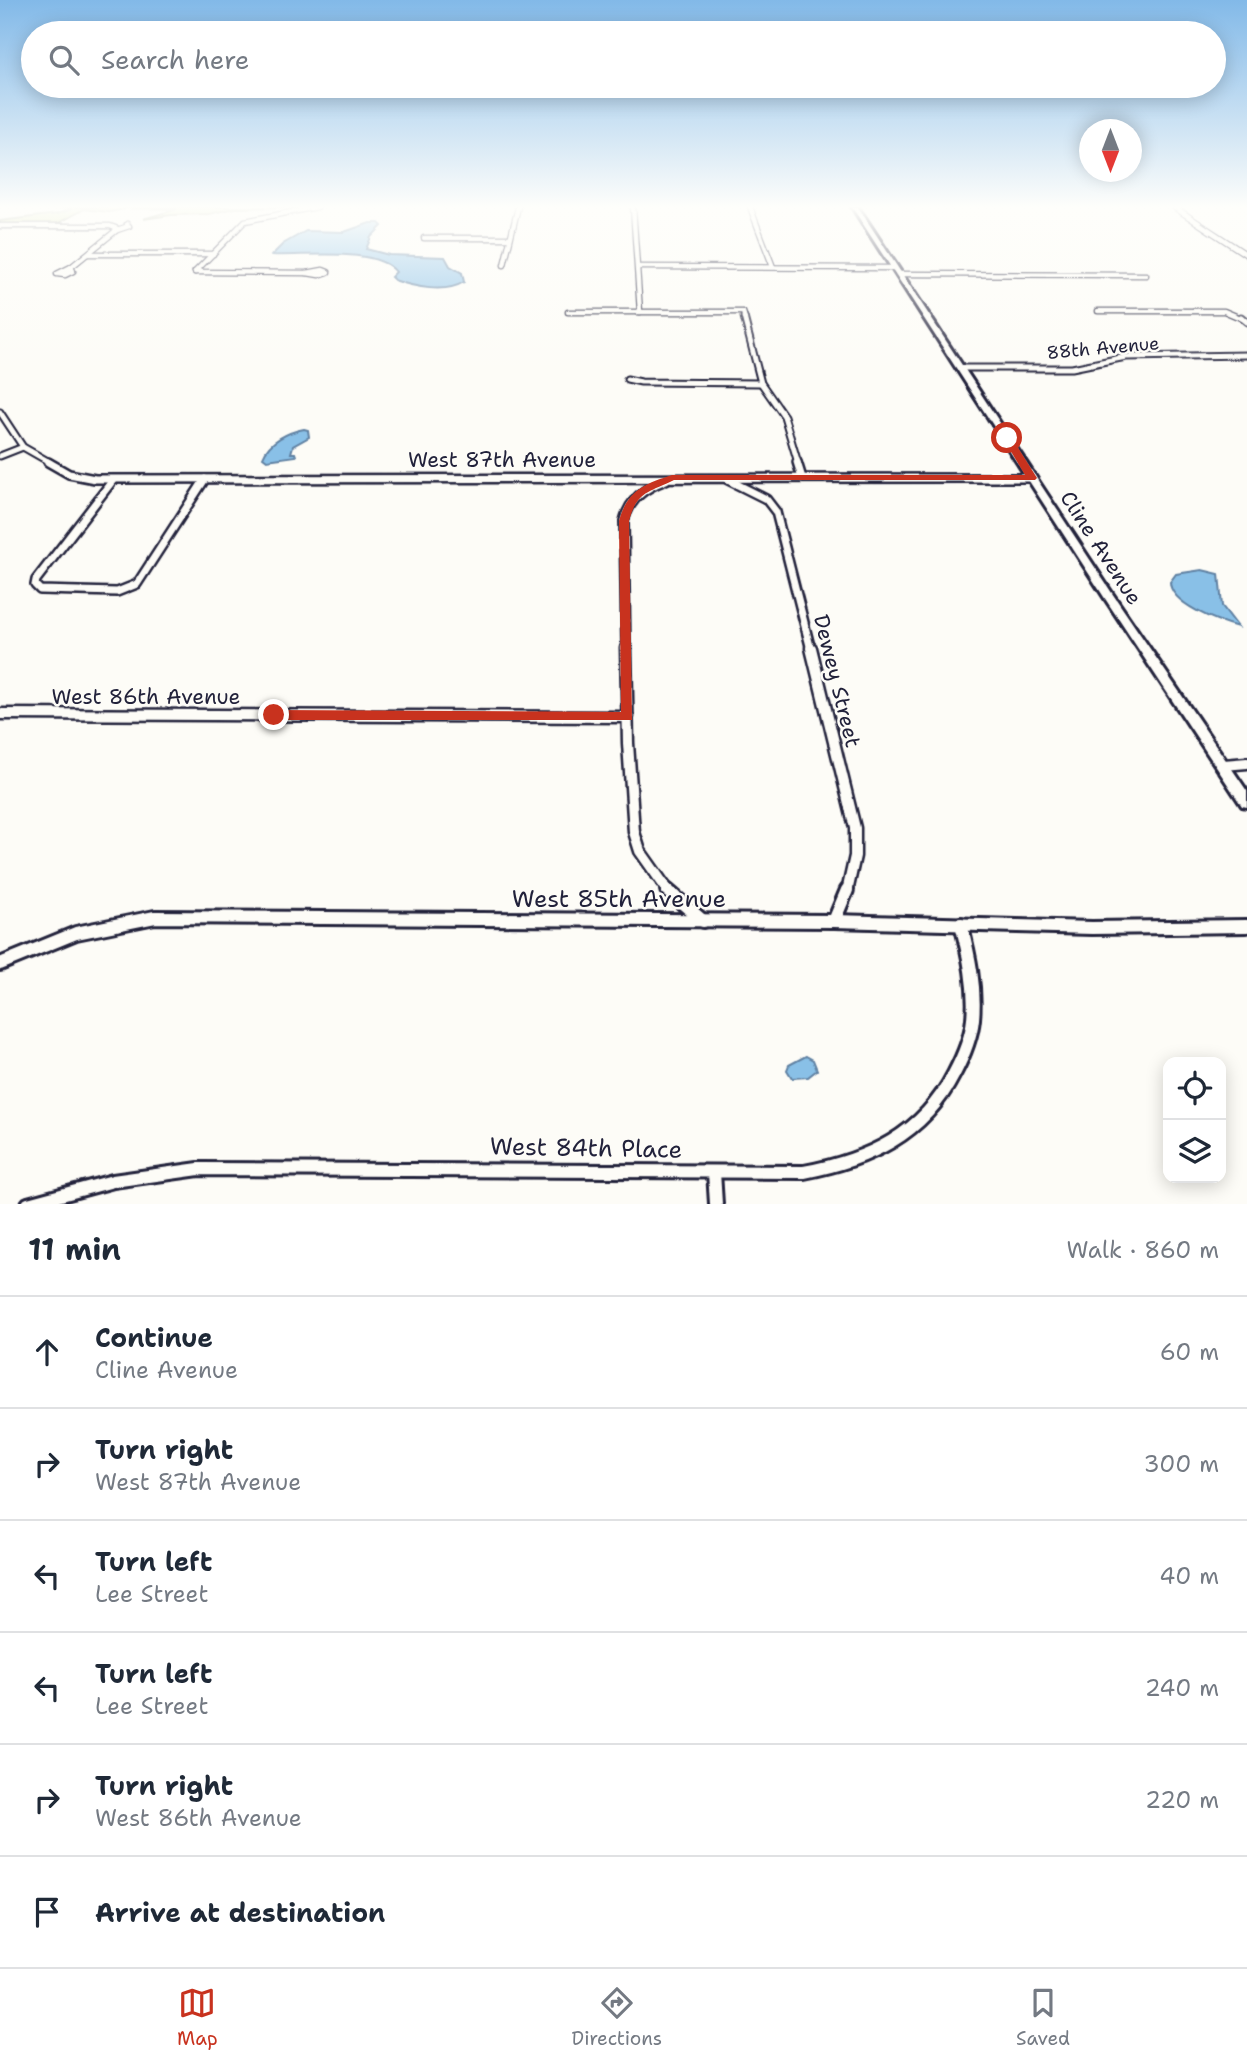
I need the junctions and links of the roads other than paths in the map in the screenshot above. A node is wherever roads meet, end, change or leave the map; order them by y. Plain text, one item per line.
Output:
1 (76, 263) edge
2 (204, 263) edge
3 (638, 263) edge
4 (772, 263) edge
5 (892, 263) edge
6 (71, 267) dead end
7 (638, 267) junction
8 (773, 267) junction
9 (897, 271) junction
10 (307, 272) dead end
11 (1146, 275) dead end
12 (1098, 311) dead end
13 (568, 312) dead end
14 (640, 312) junction
15 (1247, 322) edge
16 (1247, 355) edge
17 (960, 368) junction
18 (627, 379) dead end
19 (761, 383) junction
20 (0, 412) edge
21 (23, 447) junction
22 (0, 456) edge
23 (672, 478) junction
24 (723, 478) junction
25 (802, 478) junction
26 (1032, 478) junction
27 (205, 479) junction
28 (113, 480) junction
29 (0, 714) edge
30 (628, 717) junction
31 (1247, 763) edge
32 (1224, 765) junction
33 (1247, 802) edge
34 (703, 921) junction
35 (834, 921) junction
36 (961, 924) junction
37 (1247, 926) edge
38 (0, 964) edge
39 (714, 1172) junction
40 (29, 1204) edge
41 (716, 1204) edge

1 - 6 street
2 - 10 street
3 - 7 street
4 - 8 street
5 - 9 street, Cline Avenue
7 - 8 street
7 - 14 street
8 - 9 street
9 - 11 street
9 - 17 street, Cline Avenue
12 - 15 street
13 - 14 street
14 - 19 street
16 - 17 street, 88th Avenue
17 - 26 street, Cline Avenue
18 - 19 street
19 - 25 street
20 - 21 street, West 87th Avenue
21 - 22 street
21 - 28 street, West 87th Avenue
23 - 24 street, West 87th Avenue
23 - 27 street, West 87th Avenue
23 - 30 street
24 - 25 street, West 87th Avenue
24 - 35 street, Dewey Street
25 - 26 street, West 87th Avenue
26 - 32 street, Cline Avenue
27 - 28 street, West 87th Avenue
27 - 28 street
29 - 30 street, West 86th Avenue
30 - 34 street
31 - 32 street
32 - 33 street, Cline Avenue
34 - 35 street, West 85th Avenue
34 - 38 street, West 85th Avenue
35 - 36 street, West 85th Avenue
36 - 37 street, West 85th Avenue
36 - 39 street, West 84th Place
39 - 40 street, West 84th Place
39 - 41 street

